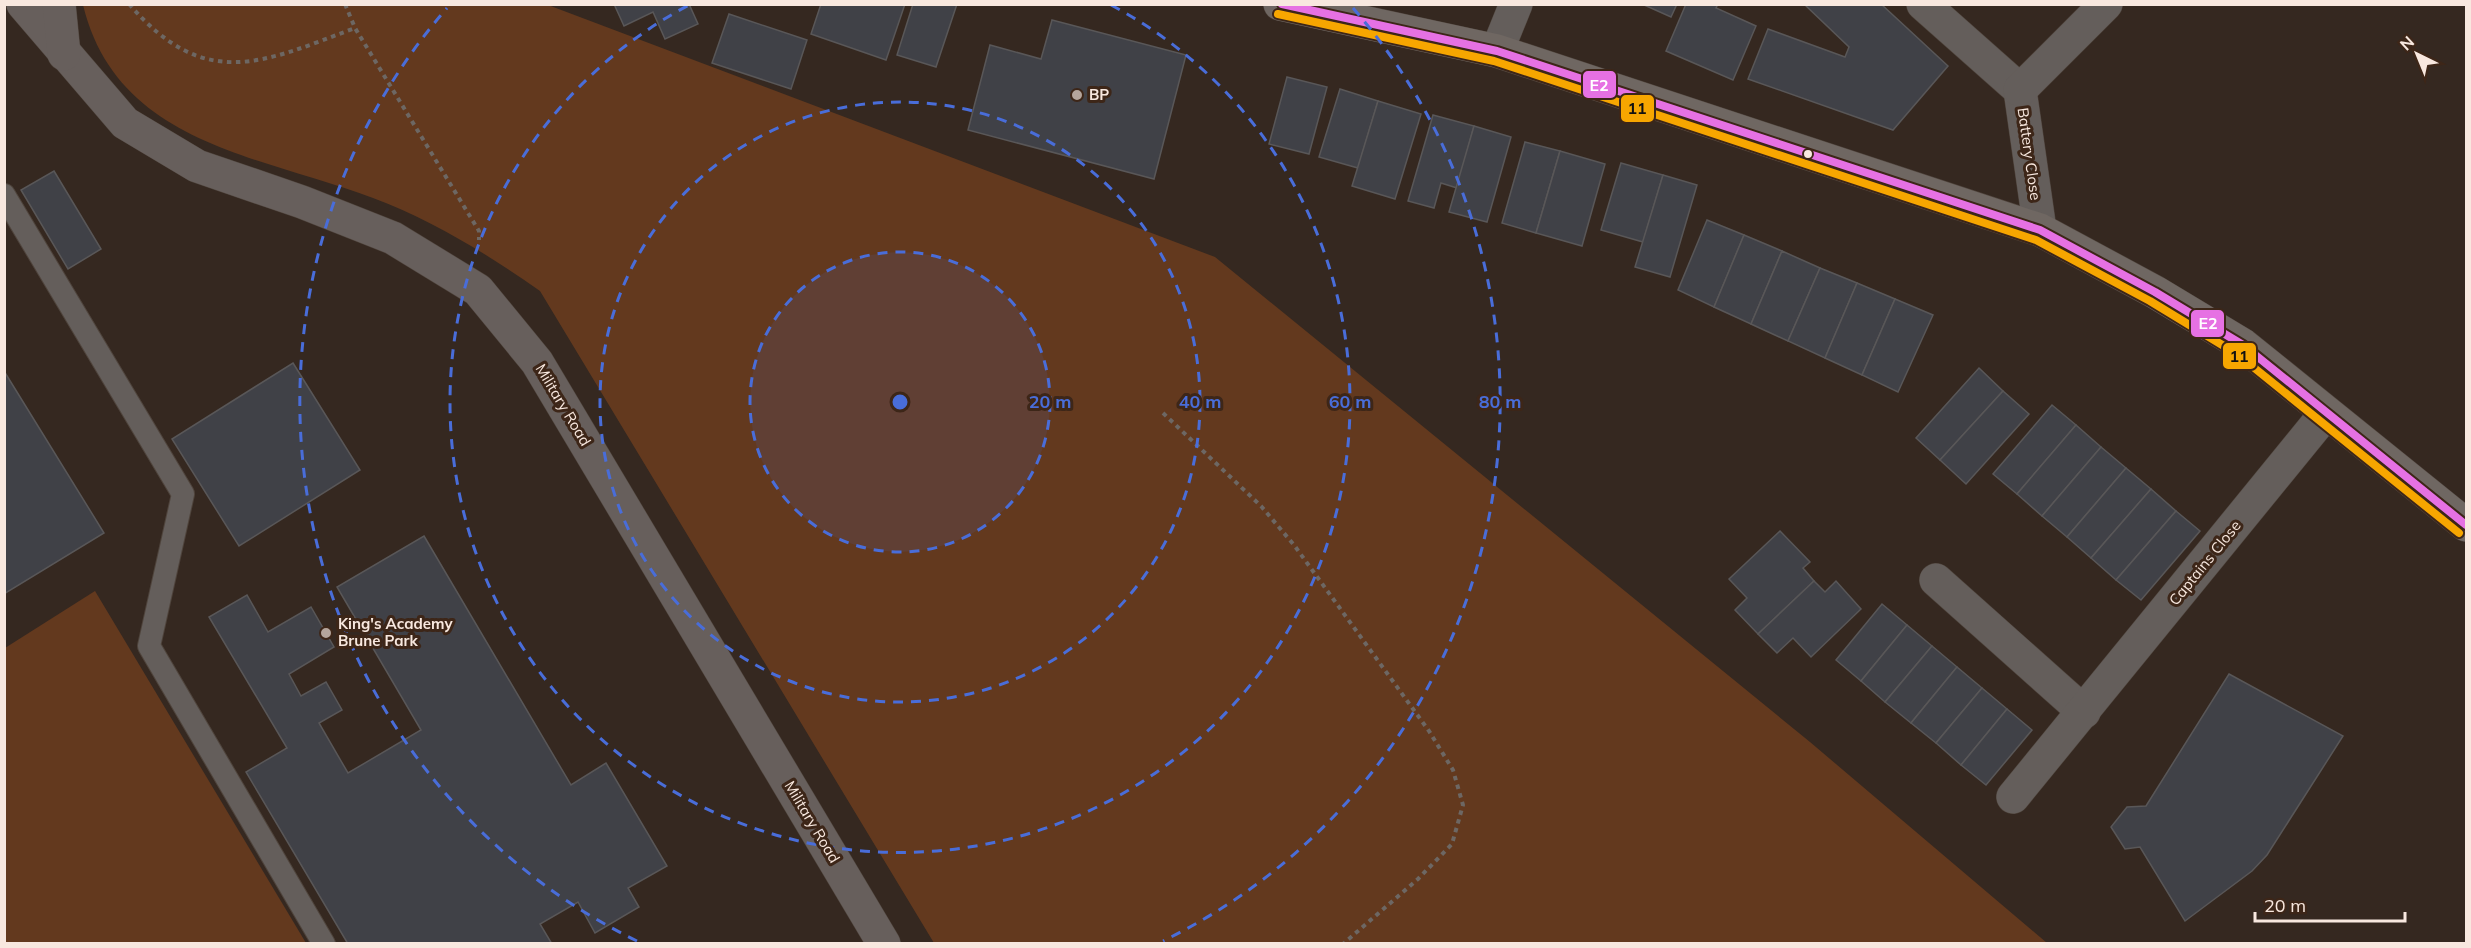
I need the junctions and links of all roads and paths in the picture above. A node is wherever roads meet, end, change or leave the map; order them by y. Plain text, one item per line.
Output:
1 (23, 4) edge
2 (59, 4) edge
3 (129, 4) edge
4 (345, 4) edge
5 (1280, 4) edge
6 (1516, 4) edge
7 (1923, 4) edge
8 (2106, 4) edge
9 (355, 28) junction
10 (1497, 51) junction
11 (64, 54) junction
12 (2020, 90) junction
13 (4, 195) edge
14 (2040, 230) junction
15 (478, 290) junction
16 (1163, 413) dead end
17 (2326, 413) junction
18 (2466, 525) edge
19 (1936, 580) dead end
20 (2084, 712) junction
21 (2013, 797) dead end
22 (324, 944) edge
23 (884, 944) edge
24 (1342, 944) edge

1 - 11 street, Military Road
2 - 11 street
3 - 9 path
4 - 9 path
5 - 10 main road
6 - 10 street
7 - 12 street
8 - 12 street, Battery Close
9 - 15 path
10 - 14 main road
11 - 15 street, Military Road
12 - 14 street, Battery Close
13 - 22 lane
14 - 17 main road
15 - 23 street, Military Road
16 - 24 path
17 - 18 main road
17 - 20 street, Captains Close
19 - 20 street
20 - 21 street, Captains Close

